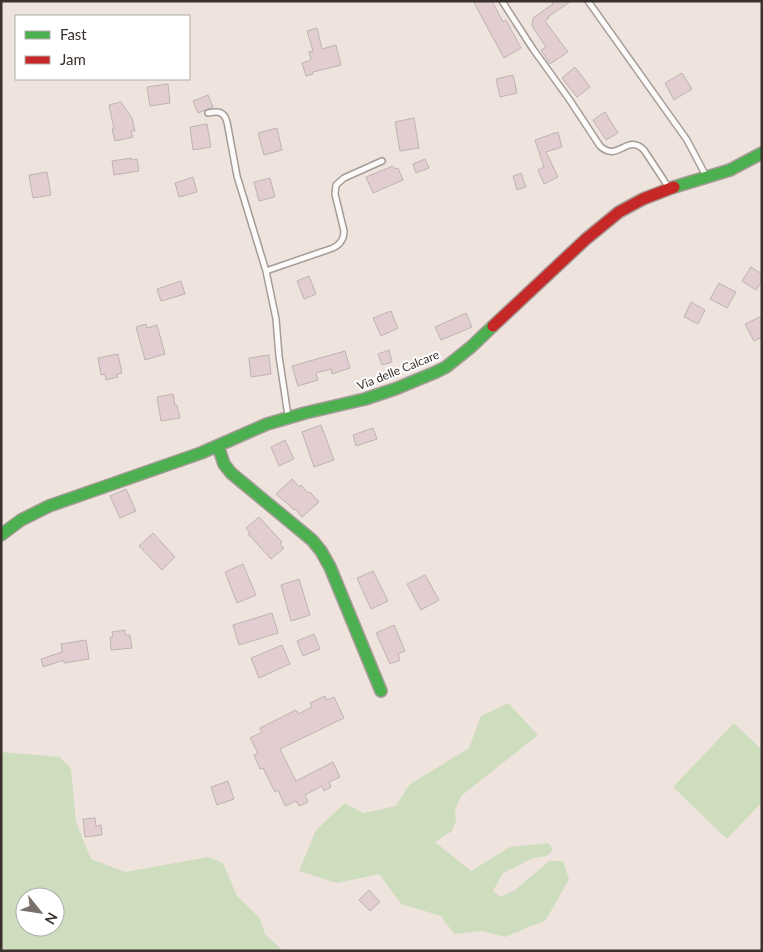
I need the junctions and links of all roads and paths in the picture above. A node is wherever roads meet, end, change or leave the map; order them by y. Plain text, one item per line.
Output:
1 (502, 1) edge
2 (588, 1) edge
3 (208, 113) dead end
4 (762, 153) edge
5 (382, 161) dead end
6 (707, 177) junction
7 (669, 189) junction
8 (266, 271) junction
9 (288, 417) junction
10 (218, 446) junction
11 (1, 534) edge
12 (381, 691) dead end

1 - 7 lane
2 - 6 lane
3 - 8 lane
4 - 6 street, Via delle Calcare
5 - 8 lane
6 - 7 street, Via delle Calcare
7 - 9 street, Via delle Calcare
8 - 9 lane
9 - 10 street, Via delle Calcare
10 - 11 street, Via delle Calcare
10 - 12 street

